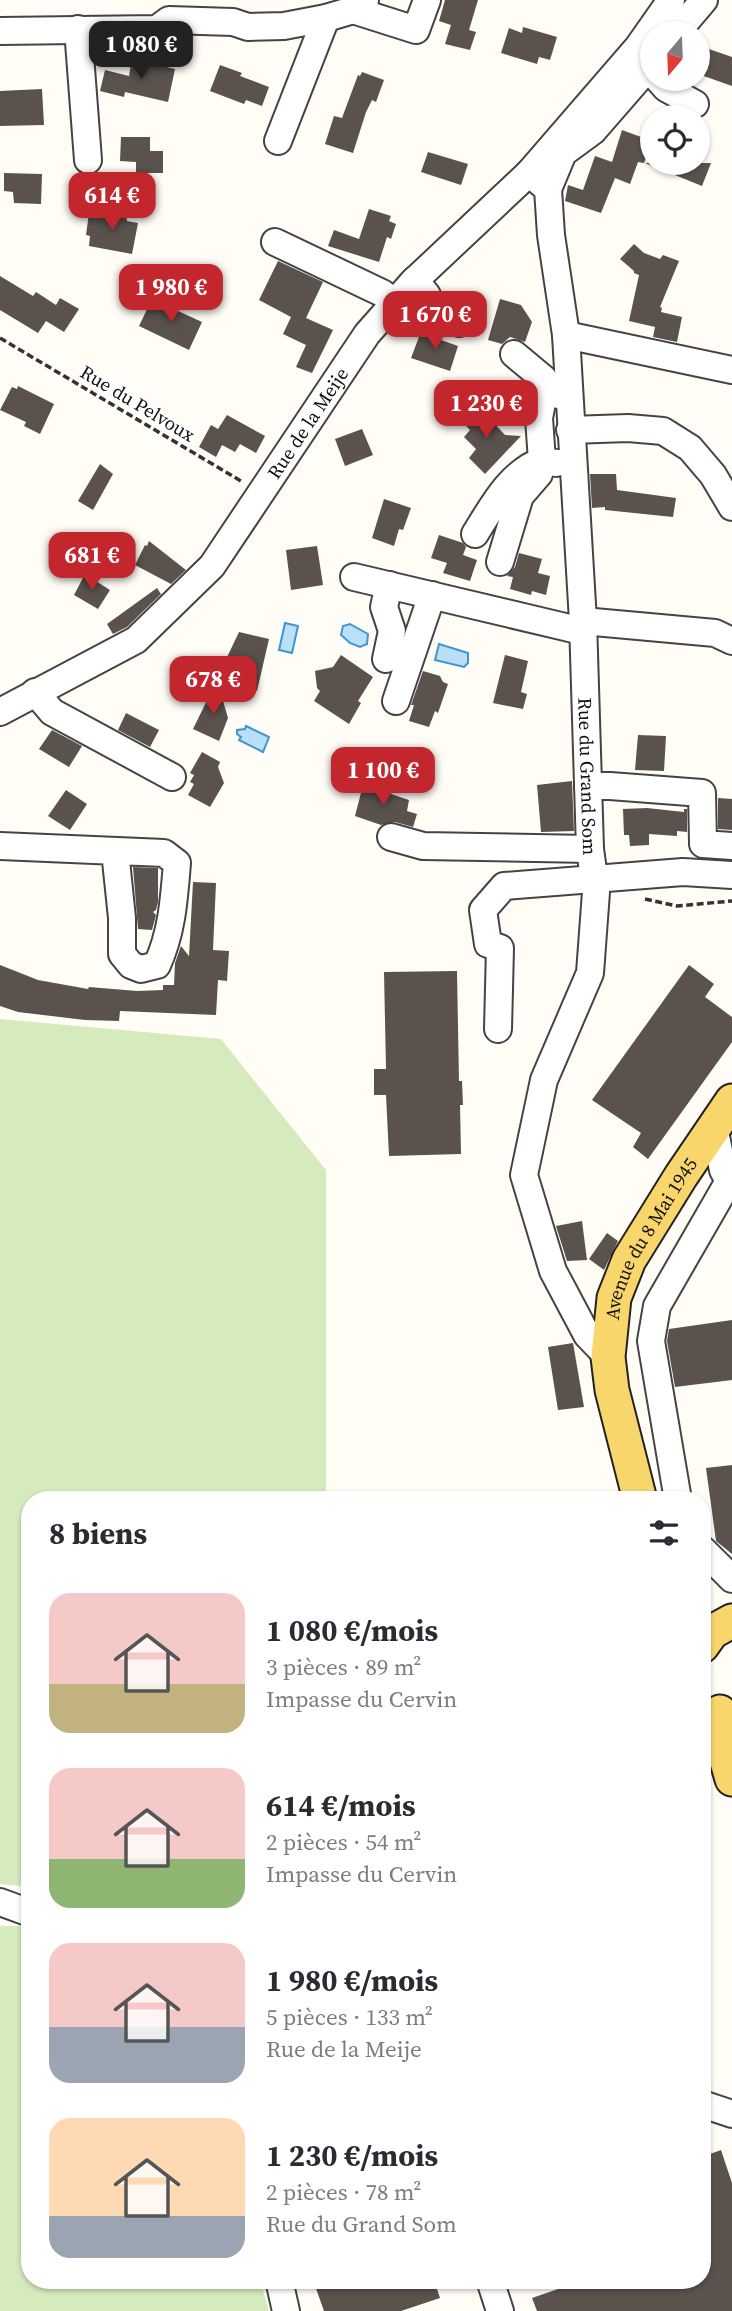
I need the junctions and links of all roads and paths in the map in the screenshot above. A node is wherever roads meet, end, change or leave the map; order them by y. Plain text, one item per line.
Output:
1 (427, 0) edge
2 (704, 0) edge
3 (669, 1) edge
4 (359, 5) edge
5 (326, 18) junction
6 (686, 21) edge
7 (78, 29) junction
8 (0, 31) edge
9 (640, 83) edge
10 (671, 91) edge
11 (695, 104) dead end
12 (278, 141) dead end
13 (88, 160) dead end
14 (538, 181) junction
15 (275, 242) dead end
16 (415, 280) junction
17 (394, 302) junction
18 (460, 323) dead end
19 (566, 335) junction
20 (0, 338) edge
21 (514, 354) dead end
22 (732, 370) edge
23 (560, 395) junction
24 (570, 430) junction
25 (542, 461) junction
26 (573, 466) junction
27 (261, 493) junction
28 (732, 507) edge
29 (475, 534) dead end
30 (499, 562) dead end
31 (354, 577) dead end
32 (389, 585) junction
33 (432, 595) junction
34 (583, 626) junction
35 (732, 641) edge
36 (386, 659) dead end
37 (36, 692) junction
38 (396, 701) dead end
39 (0, 712) edge
40 (172, 778) dead end
41 (588, 786) junction
42 (391, 837) dead end
43 (0, 846) edge
44 (732, 846) edge
45 (590, 849) junction
46 (115, 851) dead end
47 (732, 875) edge
48 (594, 878) junction
49 (498, 1029) dead end
50 (724, 1130) edge
51 (608, 1357) junction
52 (612, 1390) junction
53 (638, 1491) edge
54 (676, 1491) edge
55 (711, 1558) edge
56 (732, 1579) edge
57 (718, 1707) edge
58 (732, 1779) edge
59 (0, 1902) edge
60 (21, 1910) edge
61 (711, 2107) edge
62 (732, 2114) edge
63 (281, 2289) edge
64 (493, 2289) edge
65 (286, 2311) edge
66 (500, 2311) edge

1 - 4 street
2 - 6 street
3 - 14 street, Rue de la Meije
4 - 5 street
5 - 7 street
5 - 12 street
7 - 8 street
7 - 13 street
9 - 14 street
10 - 11 street
14 - 16 street, Rue de la Meije
14 - 19 street, Rue du Grand Som
15 - 17 street
16 - 17 street, Rue de la Meije
16 - 18 street
17 - 27 street, Rue de la Meije
19 - 22 street
19 - 23 street, Rue du Grand Som
20 - 27 path, Rue du Pelvoux
21 - 23 street
23 - 24 street, Rue du Grand Som
23 - 25 street
24 - 26 street, Rue du Grand Som
24 - 28 street
25 - 26 street
25 - 29 street
25 - 30 street
26 - 34 street, Rue du Grand Som
27 - 37 street, Rue de la Meije
31 - 32 street
32 - 33 street
32 - 36 street
33 - 34 street
33 - 38 street
34 - 35 street
34 - 41 street, Rue du Grand Som
37 - 39 street, Rue de la Meije
37 - 40 street
41 - 44 street
41 - 45 street, Rue du Grand Som
42 - 45 street
43 - 46 street
45 - 48 street, Rue du Grand Som
47 - 48 street
48 - 49 street
48 - 51 street, Rue du Grand Som
50 - 51 main road, Avenue du 8 Mai 1945
50 - 52 main road, Avenue du 8 Mai 1945
50 - 54 street
51 - 52 main road, Avenue du 8 Mai 1945
52 - 53 main road, Avenue du 8 Mai 1945
55 - 56 street
57 - 58 main road
59 - 60 street
61 - 62 street
63 - 65 street
64 - 66 street

